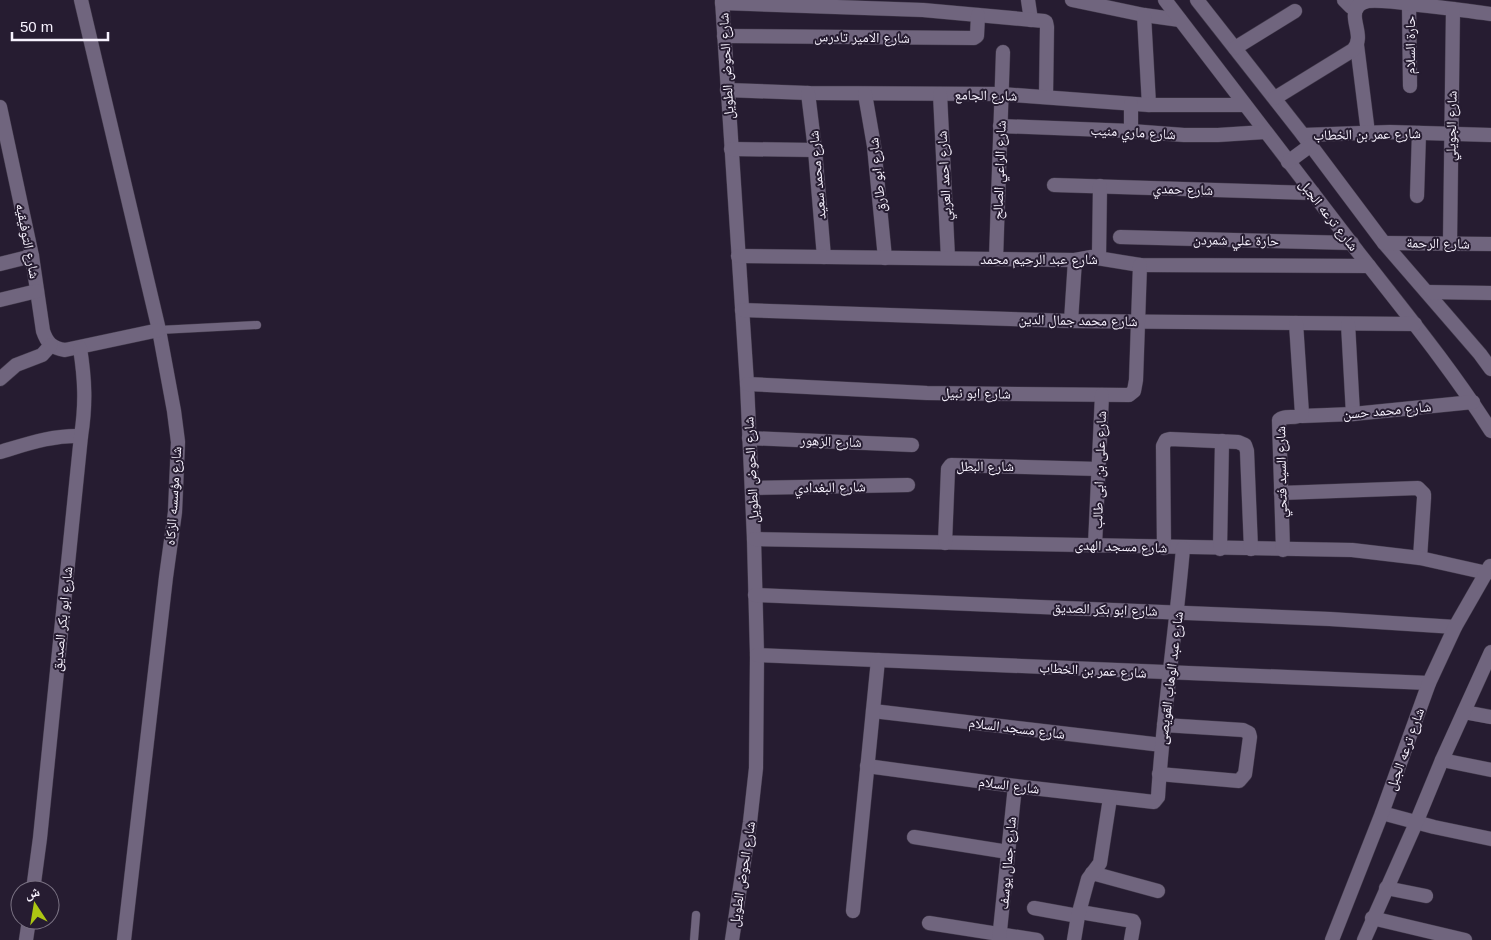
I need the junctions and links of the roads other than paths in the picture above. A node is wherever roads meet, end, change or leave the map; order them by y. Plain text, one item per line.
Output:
1 (81, 0) edge
2 (1028, 0) edge
3 (1072, 0) edge
4 (1165, 0) edge
5 (1197, 0) edge
6 (1344, 0) edge
7 (722, 1) edge
8 (1389, 1) edge
9 (803, 3) edge
10 (1409, 4) junction
11 (932, 6) edge
12 (1357, 8) junction
13 (1453, 9) junction
14 (1295, 11) dead end
15 (1144, 14) junction
16 (1491, 14) edge
17 (978, 15) junction
18 (1031, 20) junction
19 (1180, 20) junction
20 (724, 36) junction
21 (1357, 45) junction
22 (1235, 48) junction
23 (1003, 52) dead end
24 (1410, 86) dead end
25 (727, 90) junction
26 (808, 93) junction
27 (866, 94) junction
28 (940, 94) junction
29 (1001, 94) junction
30 (1046, 96) junction
31 (1275, 98) junction
32 (1131, 104) junction
33 (1149, 105) junction
34 (1245, 105) junction
35 (0, 107) edge
36 (1000, 126) junction
37 (1131, 131) junction
38 (1265, 132) junction
39 (1368, 133) junction
40 (1419, 133) junction
41 (1450, 135) junction
42 (1491, 135) edge
43 (1307, 140) junction
44 (731, 149) junction
45 (816, 150) junction
46 (1288, 162) junction
47 (1054, 185) dead end
48 (1100, 186) junction
49 (1313, 193) junction
50 (1417, 196) dead end
51 (1120, 237) dead end
52 (1352, 243) junction
53 (1384, 243) junction
54 (1450, 244) junction
55 (1491, 244) edge
56 (32, 256) junction
57 (738, 256) junction
58 (824, 257) junction
59 (1099, 257) junction
60 (885, 258) junction
61 (948, 258) junction
62 (996, 259) junction
63 (1076, 260) junction
64 (0, 264) edge
65 (1140, 265) junction
66 (1369, 266) junction
67 (37, 291) junction
68 (1427, 292) junction
69 (1491, 293) edge
70 (0, 300) edge
71 (742, 310) junction
72 (1071, 321) junction
73 (1138, 322) junction
74 (1296, 324) junction
75 (1348, 324) junction
76 (1415, 324) junction
77 (257, 325) dead end
78 (159, 330) junction
79 (51, 345) junction
80 (80, 348) junction
81 (1485, 354) edge
82 (1491, 369) edge
83 (0, 379) edge
84 (747, 384) junction
85 (1102, 395) junction
86 (1473, 402) junction
87 (1353, 414) junction
88 (1302, 416) junction
89 (1491, 431) edge
90 (81, 436) junction
91 (750, 438) junction
92 (1222, 441) junction
93 (912, 444) dead end
94 (0, 452) edge
95 (1099, 469) junction
96 (908, 485) dead end
97 (752, 488) junction
98 (1281, 493) junction
99 (754, 540) junction
100 (945, 543) junction
101 (1095, 546) junction
102 (1164, 548) junction
103 (1183, 548) junction
104 (1220, 549) junction
105 (1251, 549) junction
106 (1283, 550) junction
107 (1420, 558) junction
108 (1489, 569) edge
109 (755, 595) junction
110 (1178, 612) junction
111 (1455, 627) junction
112 (757, 655) junction
113 (1490, 658) edge
114 (878, 660) junction
115 (1170, 673) junction
116 (1429, 683) junction
117 (873, 711) junction
118 (1464, 712) junction
119 (1491, 717) edge
120 (1164, 725) junction
121 (1162, 745) junction
122 (1442, 760) junction
123 (867, 766) junction
124 (1491, 770) edge
125 (1159, 774) junction
126 (1015, 786) junction
127 (1110, 798) junction
128 (1150, 803) joint
129 (1382, 813) junction
130 (1416, 823) junction
131 (914, 837) dead end
132 (1491, 839) edge
133 (1008, 852) junction
134 (1092, 872) junction
135 (34, 880) edge
136 (1386, 888) junction
137 (1158, 891) dead end
138 (1426, 896) dead end
139 (1034, 908) dead end
140 (853, 911) dead end
141 (1079, 914) junction
142 (696, 915) dead end
143 (1372, 918) junction
144 (929, 923) dead end
145 (959, 934) edge
146 (999, 937) edge
147 (1029, 939) edge
148 (124, 940) edge
149 (694, 940) edge
150 (732, 940) edge
151 (1074, 940) edge
152 (1131, 940) edge
153 (1332, 940) edge
154 (1364, 940) edge
155 (1465, 940) edge

1 - 78 street, شارع مؤسسه الزكاه
2 - 18 street
3 - 15 street
4 - 19 street, شارع ترعه الجبل
5 - 22 street, شارع ترعه الجبل
6 - 12 street
7 - 9 street
7 - 20 street, شارع الحوض الطويل
8 - 10 street
8 - 12 street
9 - 11 street
10 - 13 street
10 - 24 street, حارة السلام
11 - 17 street
12 - 21 street
13 - 16 street
13 - 41 street, شارع الجويلي
14 - 22 street
15 - 19 street
15 - 33 street
17 - 18 street
17 - 20 street, شارع الامير تادرس
18 - 30 street
19 - 34 street, شارع ترعه الجبل
20 - 25 street, شارع الحوض الطويل
21 - 31 street
21 - 39 street
22 - 31 street, شارع ترعه الجبل
23 - 29 street, شارع الراعي الصالح
25 - 26 street, شارع الجامع
25 - 44 street, شارع الحوض الطويل
26 - 27 street, شارع الجامع
26 - 45 street, شارع محمد سعيد
27 - 28 street, شارع الجامع
27 - 60 street, شارع ابو طارق
28 - 29 street, شارع الجامع
28 - 61 street, شارع احمد العربي
29 - 30 street, شارع الجامع
29 - 36 street, شارع الراعي الصالح
30 - 32 street, شارع الجامع
31 - 43 street, شارع ترعه الجبل
32 - 33 street, شارع الجامع
32 - 37 street
33 - 34 street, شارع الجامع
34 - 38 street, شارع ترعه الجبل
35 - 56 street, شارع التوفيقيه
36 - 37 street, شارع ماري منيب
36 - 62 street, شارع الراعي الصالح
37 - 38 street, شارع ماري منيب
38 - 46 street, شارع ترعه الجبل
39 - 40 street, شارع عمر بن الخطاب
39 - 43 street, شارع عمر بن الخطاب
40 - 41 street, شارع عمر بن الخطاب
40 - 50 street
41 - 42 street, شارع عمر بن الخطاب
41 - 54 street, شارع الجويلي
43 - 46 street
43 - 53 street, شارع ترعه الجبل
44 - 45 street
44 - 57 street, شارع الحوض الطويل
45 - 58 street, شارع محمد سعيد
46 - 49 street, شارع ترعه الجبل
47 - 48 street, شارع حمدي
48 - 49 street, شارع حمدي
48 - 59 street
49 - 52 street, شارع ترعه الجبل
51 - 52 street, حارة علي شمردن
52 - 66 street, شارع ترعه الجبل
53 - 54 street, شارع الرحمة
53 - 68 street, شارع ترعه الجبل
54 - 55 street, شارع الرحمة
56 - 64 street
56 - 67 street, شارع التوفيقيه
57 - 58 street, شارع عبد الرحيم محمد
57 - 71 street, شارع الحوض الطويل
58 - 60 street, شارع عبد الرحيم محمد
59 - 63 street, شارع عبد الرحيم محمد
59 - 65 street, شارع عبد الرحيم محمد
60 - 61 street, شارع عبد الرحيم محمد
61 - 62 street, شارع عبد الرحيم محمد
62 - 63 street, شارع عبد الرحيم محمد
63 - 72 street
65 - 66 street, شارع عبد الرحيم محمد
65 - 73 street
66 - 76 street, شارع ترعه الجبل
67 - 70 street
67 - 79 street, شارع التوفيقيه
68 - 69 street
68 - 81 street, شارع ترعه الجبل
71 - 72 street, شارع محمد جمال الدين
71 - 84 street, شارع الحوض الطويل
72 - 73 street, شارع محمد جمال الدين
73 - 74 street, شارع محمد جمال الدين
73 - 85 street, شارع ابو نبيل
74 - 75 street, شارع محمد جمال الدين
74 - 88 street, شارع السيد فتحي
75 - 76 street, شارع محمد جمال الدين
75 - 87 street
76 - 86 street, شارع ترعه الجبل
77 - 78 lane
78 - 80 street
78 - 148 street, شارع مؤسسه الزكاه
79 - 80 street
79 - 83 street
80 - 90 street, شارع ابو بكر الصديق
81 - 82 street, شارع ترعه الجبل
84 - 85 street, شارع ابو نبيل
84 - 91 street, شارع الحوض الطويل
85 - 95 street, شارع على بن ابى طالب
86 - 87 street, شارع محمد حسن
86 - 89 street, شارع ترعه الجبل
87 - 88 street, شارع محمد حسن
88 - 98 street, شارع السيد فتحي
90 - 94 street
90 - 135 street, شارع ابو بكر الصديق
91 - 93 street, شارع الزهور
91 - 97 street, شارع الحوض الطويل
92 - 102 street
92 - 104 street
92 - 105 street
95 - 100 street, شارع البطل
95 - 101 street, شارع على بن ابى طالب
96 - 97 street, شارع البغدادي
97 - 99 street, شارع الحوض الطويل
98 - 106 street, شارع السيد فتحي
98 - 107 street
99 - 100 street, شارع مسجد الهدى
99 - 109 street, شارع الحوض الطويل
100 - 101 street, شارع مسجد الهدى
101 - 102 street, شارع مسجد الهدى
102 - 103 street, شارع مسجد الهدى
103 - 104 street, شارع مسجد الهدى
103 - 110 street, شارع عبد الوهاب القويصى
104 - 105 street, شارع مسجد الهدى
105 - 106 street, شارع مسجد الهدى
106 - 107 street, شارع مسجد الهدى
107 - 108 street, شارع مسجد الهدى
108 - 111 street, شارع ترعه الجبل
109 - 110 street, شارع ابو بكر الصديق
109 - 112 street, شارع الحوض الطويل
110 - 111 street, شارع ابو بكر الصديق
110 - 115 street, شارع عبد الوهاب القويصى
111 - 116 street, شارع ترعه الجبل
112 - 114 street, شارع عمر بن الخطاب
112 - 150 street, شارع الحوض الطويل
113 - 118 street
114 - 115 street, شارع عمر بن الخطاب
114 - 117 street
115 - 116 street, شارع عمر بن الخطاب
115 - 120 street, شارع عبد الوهاب القويصى
116 - 129 street, شارع ترعه الجبل
117 - 121 street, شارع مسجد السلام
117 - 123 street
118 - 119 street
118 - 122 street
120 - 121 street, شارع عبد الوهاب القويصى
120 - 125 street
121 - 125 street, شارع عبد الوهاب القويصى
122 - 124 street
122 - 130 street
123 - 126 street, شارع السلام
123 - 140 street
125 - 128 street, شارع عبد الوهاب القويصى
126 - 127 street, شارع السلام
126 - 133 street, شارع جمال يوسف
127 - 128 street, شارع السلام
127 - 134 street
129 - 130 street
129 - 153 street, شارع ترعه الجبل
130 - 132 street
130 - 136 street
131 - 133 street
133 - 146 street, شارع جمال يوسف
134 - 137 street
134 - 141 street
136 - 138 street
136 - 143 street
139 - 141 street
141 - 151 street
141 - 152 street
142 - 149 lane
143 - 154 street
143 - 155 street
144 - 145 street
145 - 146 street
146 - 147 street

